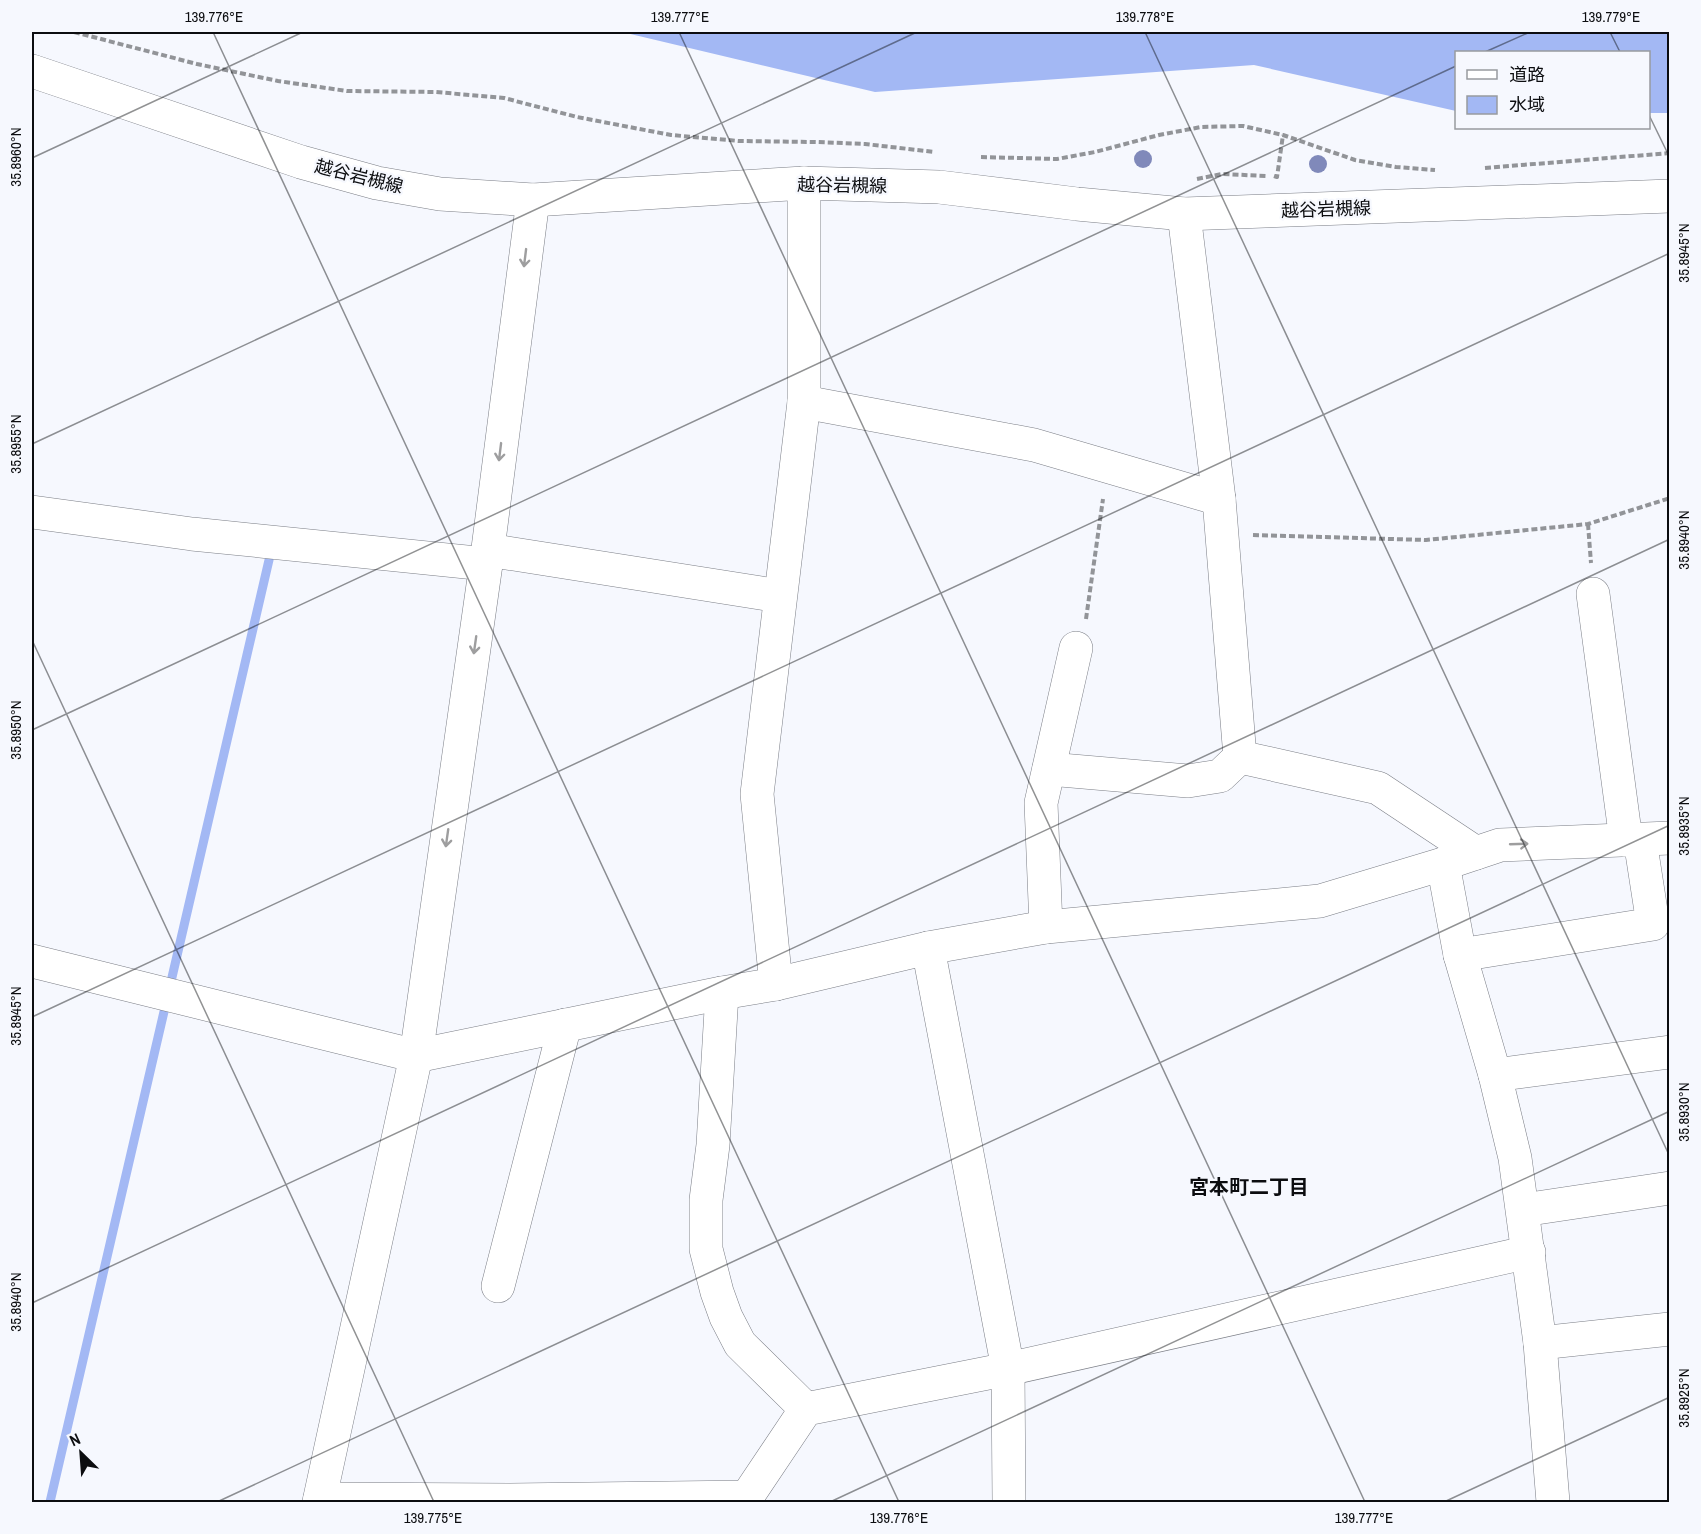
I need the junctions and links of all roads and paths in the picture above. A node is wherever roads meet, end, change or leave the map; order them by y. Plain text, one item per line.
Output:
1 (74, 32) edge
2 (32, 71) edge
3 (1283, 135) junction
4 (946, 153) dead end
5 (1670, 153) edge
6 (981, 157) dead end
7 (1482, 168) dead end
8 (1437, 170) dead end
9 (1190, 180) dead end
10 (804, 183) junction
11 (1670, 196) edge
12 (533, 200) junction
13 (1184, 214) junction
14 (804, 402) junction
15 (1108, 466) junction
16 (1670, 498) edge
17 (1219, 499) junction
18 (32, 514) edge
19 (1588, 524) junction
20 (1222, 534) junction
21 (487, 557) junction
22 (1593, 594) joint
23 (780, 596) junction
24 (1076, 648) joint
25 (1240, 757) junction
26 (1049, 770) junction
27 (1645, 839) edge
28 (1476, 853) junction
29 (1443, 864) junction
30 (1046, 927) junction
31 (928, 948) junction
32 (1460, 955) junction
33 (32, 961) edge
34 (776, 984) junction
35 (722, 993) junction
36 (565, 1025) junction
37 (1670, 1052) edge
38 (416, 1056) junction
39 (1495, 1075) junction
40 (1670, 1188) edge
41 (1523, 1210) junction
42 (1529, 1252) junction
43 (498, 1286) dead end
44 (1670, 1329) edge
45 (1540, 1343) junction
46 (1008, 1369) junction
47 (806, 1409) junction
48 (320, 1501) edge
49 (510, 1501) edge
50 (1009, 1503) edge
51 (1553, 1503) edge

1 - 4 path
2 - 12 street, 越谷岩槻線
3 - 6 path
3 - 8 path
3 - 9 path
5 - 7 path
10 - 12 street, 越谷岩槻線
10 - 13 street, 越谷岩槻線
10 - 14 street
11 - 13 street, 越谷岩槻線
12 -> 21 street
13 - 17 street
14 - 15 street
14 - 23 street
15 - 17 street
15 - 24 path
16 - 19 path
17 - 20 street
18 - 21 street
19 - 20 path
19 - 22 path
20 - 25 street
21 - 23 street
21 -> 38 street
22 - 27 street
23 - 34 street
24 - 26 street
25 - 26 street
25 - 28 street
26 - 30 street
28 -> 27 street
27 - 32 street
28 - 29 street
29 - 30 street
29 - 32 street
30 - 31 street
31 - 34 street
31 - 46 street
32 - 39 street
33 - 38 street
34 - 35 street
35 - 36 street
35 - 47 street
36 - 38 street
36 - 43 street
37 - 39 street
38 - 48 street
39 - 41 street
40 - 41 street
41 - 42 street
42 - 45 street
42 - 46 street
44 - 45 street
45 - 51 street
46 - 47 street
46 - 50 street
47 - 49 street
48 - 49 street

